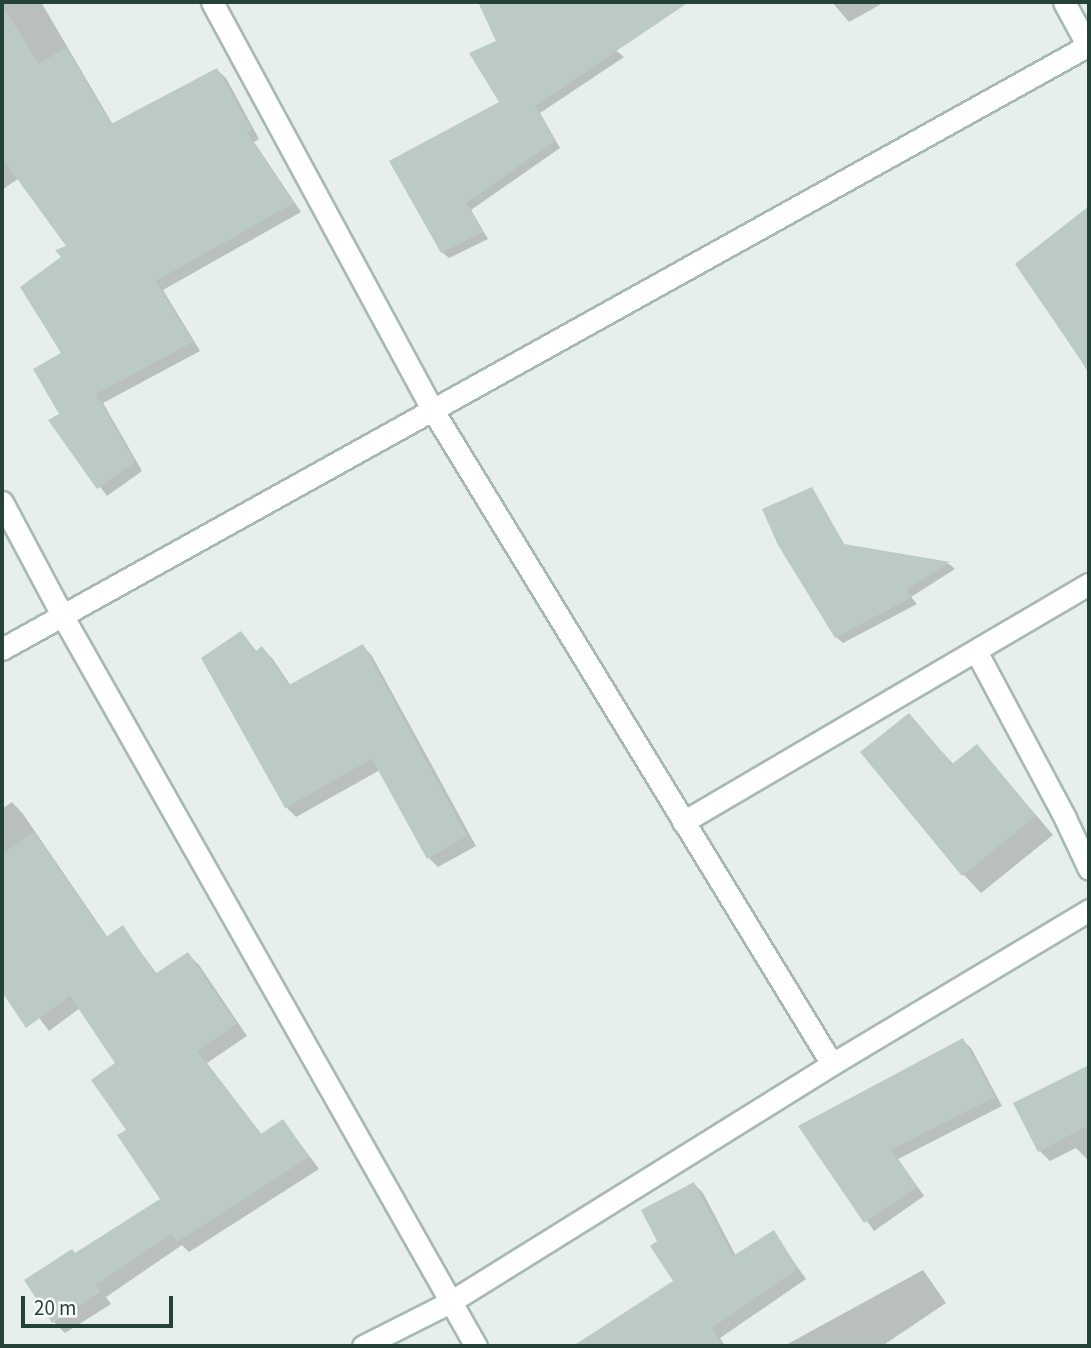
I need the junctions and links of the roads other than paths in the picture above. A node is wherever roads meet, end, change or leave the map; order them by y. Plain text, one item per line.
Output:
1 (212, 2) edge
2 (1064, 2) edge
3 (1089, 46) edge
4 (432, 409) junction
5 (2, 502) edge
6 (1089, 584) edge
7 (62, 615) junction
8 (2, 649) edge
9 (976, 651) junction
10 (683, 822) junction
11 (1089, 869) edge
12 (1089, 909) edge
13 (832, 1064) junction
14 (450, 1302) junction
15 (363, 1346) edge
16 (476, 1346) edge

1 - 4 street
2 - 3 street
3 - 4 street
4 - 7 street
4 - 10 street
5 - 7 street
6 - 9 street
7 - 8 street
7 - 14 street
9 - 10 street
9 - 11 street
10 - 13 street
12 - 13 street
13 - 14 street
14 - 15 street
14 - 16 street

